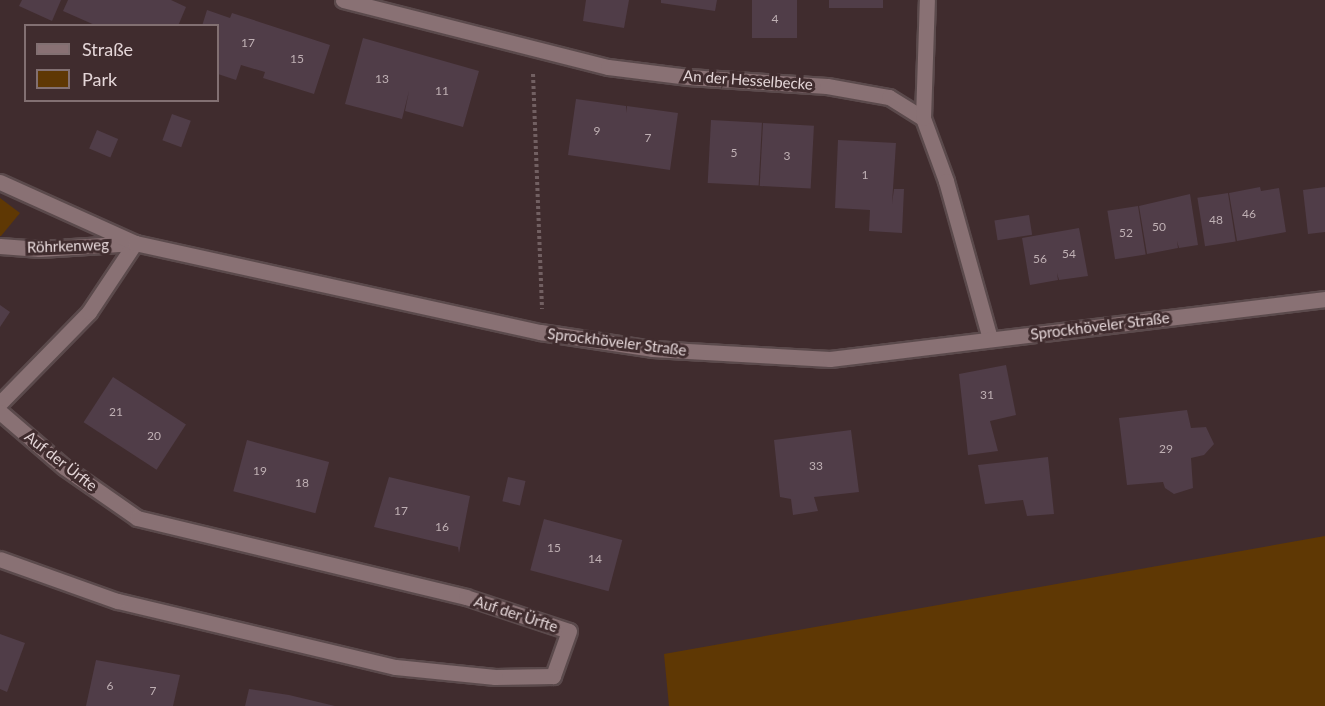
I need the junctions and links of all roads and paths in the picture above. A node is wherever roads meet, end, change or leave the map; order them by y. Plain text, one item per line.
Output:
1 (343, 0) edge
2 (927, 0) edge
3 (532, 49) junction
4 (923, 118) junction
5 (0, 182) edge
6 (135, 243) junction
7 (0, 246) edge
8 (1325, 299) edge
9 (540, 332) junction
10 (990, 339) junction
11 (0, 403) edge
12 (0, 412) edge
13 (0, 559) edge

1 - 3 street, An der Hesselbecke
2 - 4 street
3 - 4 street, An der Hesselbecke
3 - 9 path
4 - 10 street
5 - 6 street, Sprockhöveler Straße
6 - 7 street, Röhrkenweg
6 - 9 street, Sprockhöveler Straße
6 - 11 street
8 - 10 street, Sprockhöveler Straße
9 - 10 street, Sprockhöveler Straße
12 - 13 street, Auf der Ürfte

